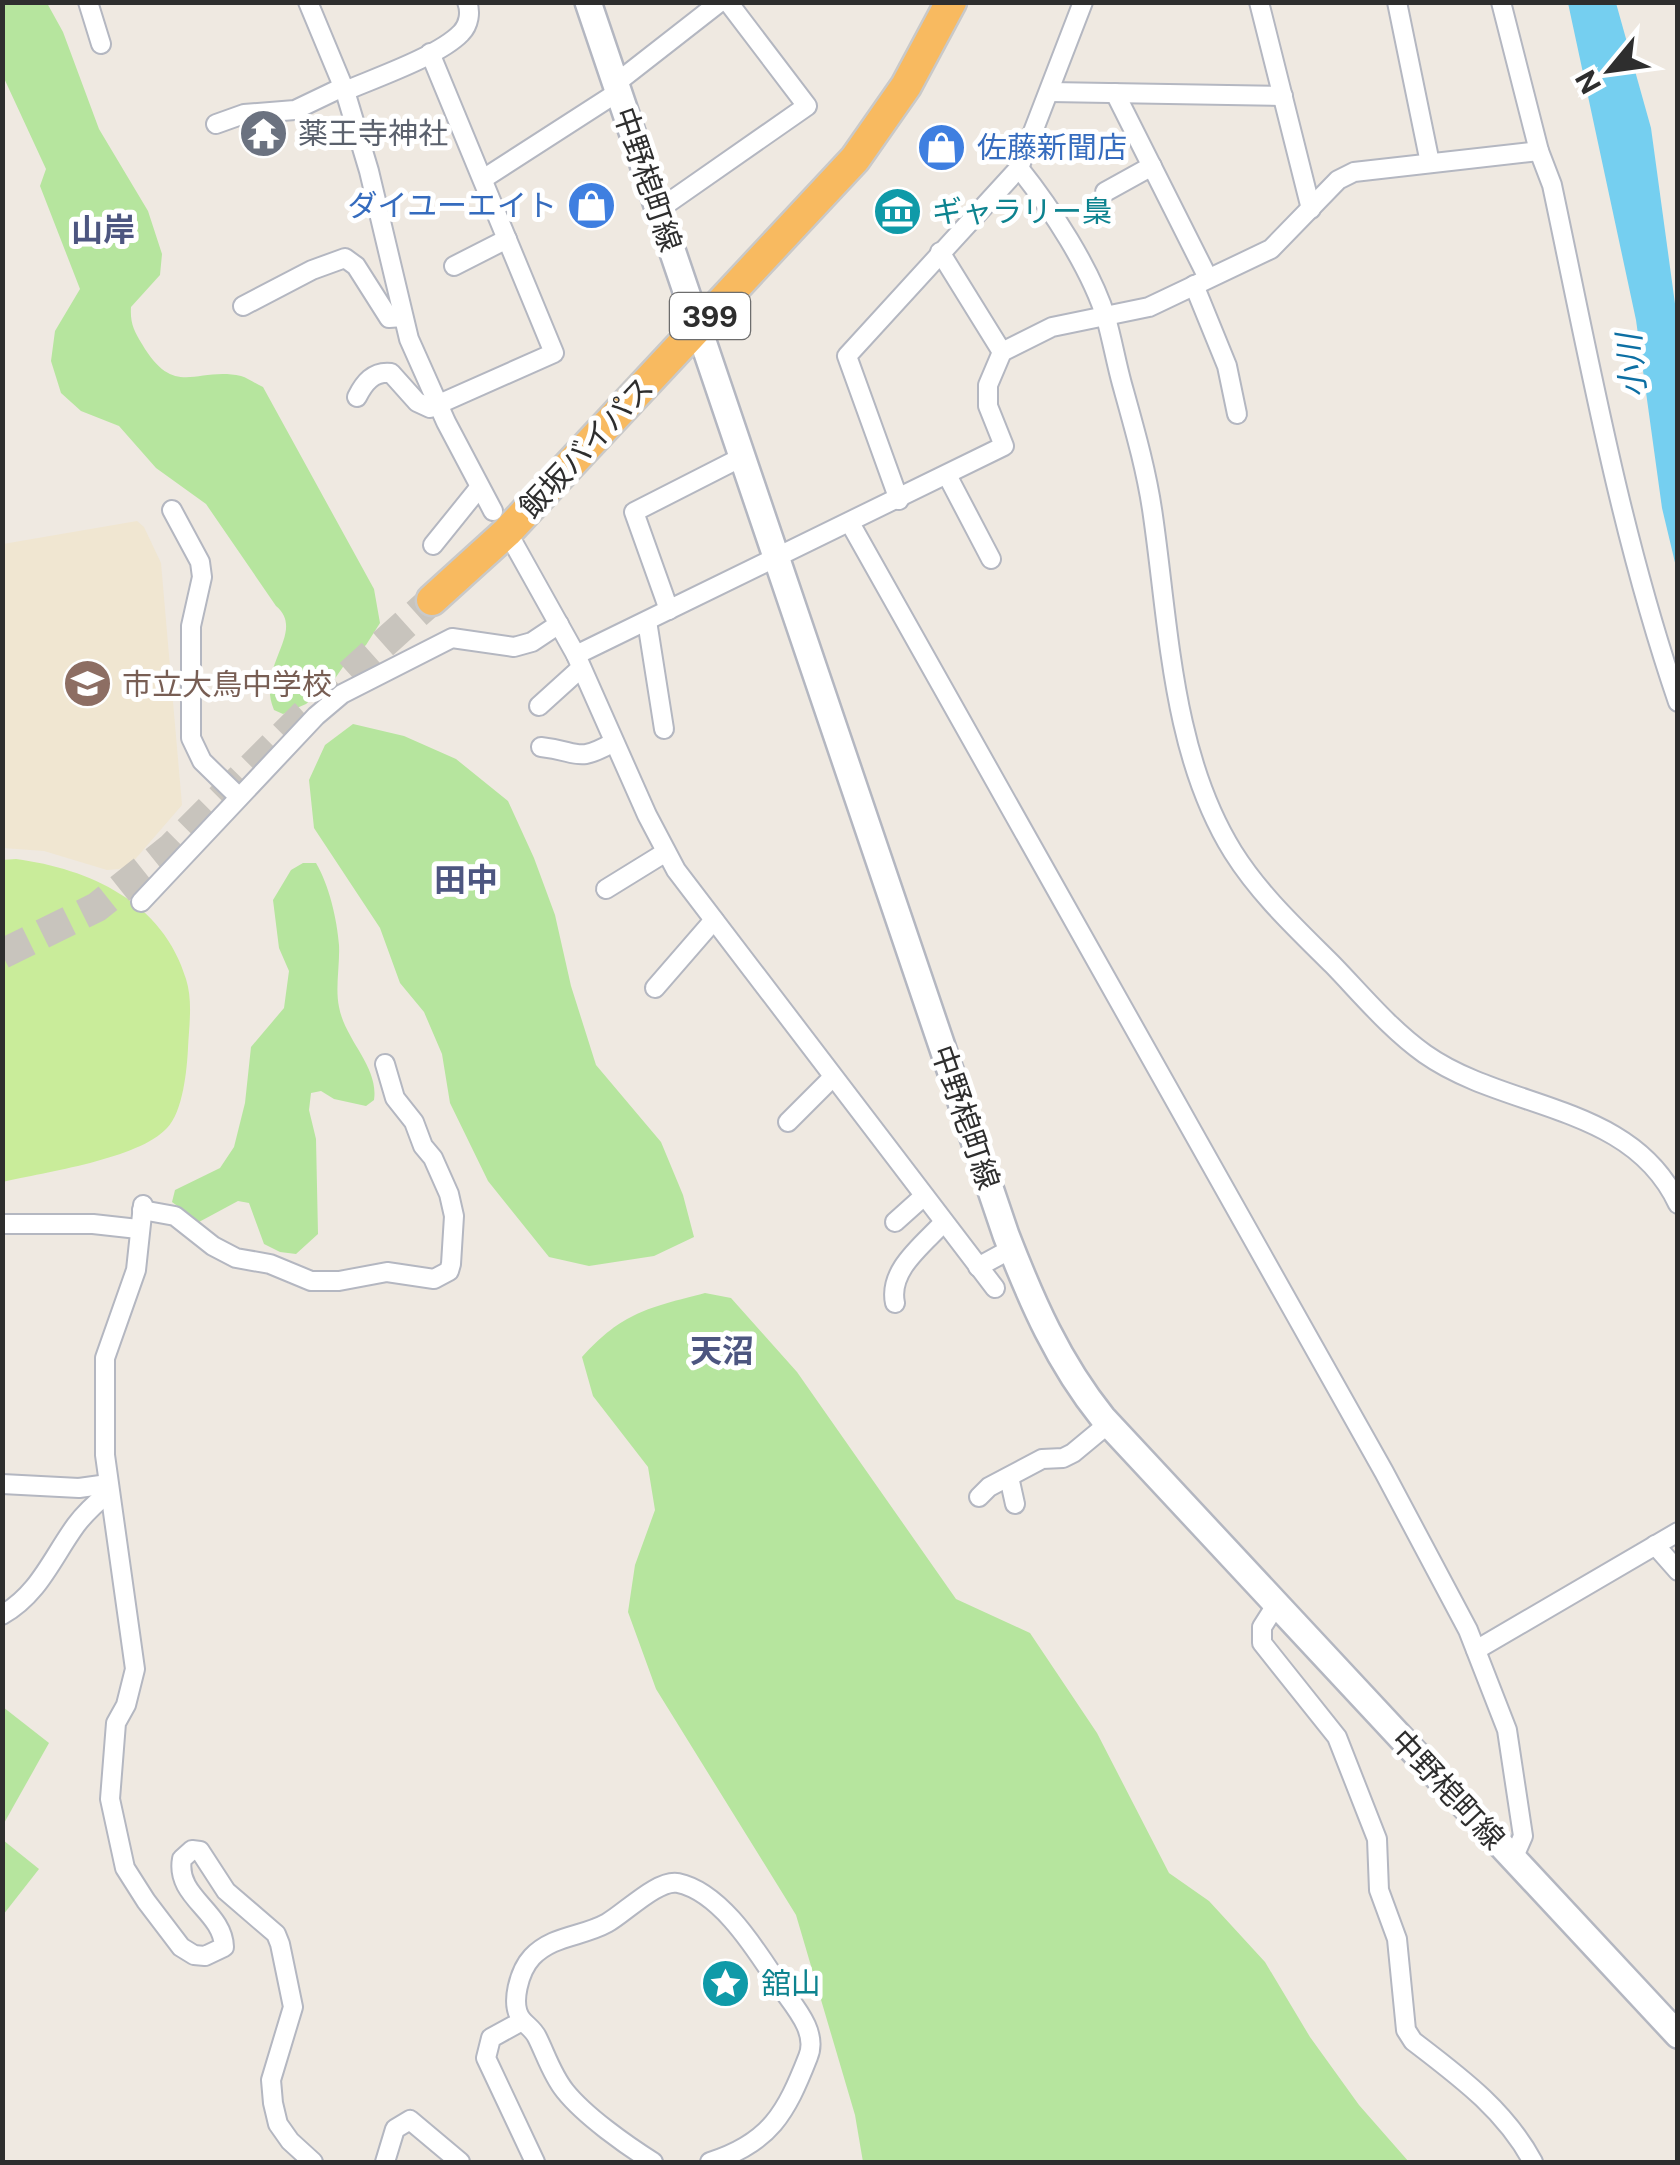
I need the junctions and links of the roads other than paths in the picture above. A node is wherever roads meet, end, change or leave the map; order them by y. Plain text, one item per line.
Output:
1 (88, 2) edge
2 (308, 2) edge
3 (467, 2) edge
4 (588, 2) edge
5 (720, 2) edge
6 (728, 2) edge
7 (951, 2) edge
8 (1083, 2) edge
9 (1259, 2) edge
10 (1397, 2) edge
11 (1501, 2) edge
12 (101, 44) dead end
13 (430, 53) junction
14 (616, 88) junction
15 (344, 89) junction
16 (1050, 92) junction
17 (1115, 93) junction
18 (1283, 96) junction
19 (216, 124) dead end
20 (1539, 151) junction
21 (1430, 162) junction
22 (1152, 166) junction
23 (1020, 168) junction
24 (483, 179) junction
25 (1104, 192) dead end
26 (1311, 209) junction
27 (658, 210) junction
28 (507, 239) junction
29 (940, 252) junction
30 (454, 266) dead end
31 (1201, 282) junction
32 (243, 306) dead end
33 (1105, 316) junction
34 (403, 317) junction
35 (698, 328) junction
36 (1002, 352) junction
37 (358, 397) dead end
38 (439, 405) junction
39 (1238, 414) dead end
40 (742, 457) junction
41 (947, 475) junction
42 (480, 488) junction
43 (898, 500) junction
44 (172, 510) dead end
45 (493, 511) dead end
46 (850, 524) junction
47 (514, 544) dead end
48 (433, 545) dead end
49 (776, 559) junction
50 (991, 559) dead end
51 (432, 600) tunnel mouth
52 (669, 610) junction
53 (647, 621) junction
54 (559, 624) junction
55 (579, 662) junction
56 (1678, 702) edge
57 (539, 706) dead end
58 (664, 730) dead end
59 (614, 742) junction
60 (541, 747) dead end
61 (239, 797) junction
62 (666, 852) junction
63 (606, 889) dead end
64 (140, 902) dead end
65 (714, 920) junction
66 (655, 988) dead end
67 (385, 1064) dead end
68 (832, 1078) junction
69 (788, 1122) dead end
70 (924, 1196) junction
71 (1678, 1204) edge
72 (895, 1222) dead end
73 (944, 1222) junction
74 (2, 1224) edge
75 (138, 1229) junction
76 (1011, 1249) junction
77 (978, 1267) junction
78 (995, 1288) dead end
79 (895, 1303) dead end
80 (1108, 1424) junction
81 (1009, 1477) junction
82 (2, 1484) edge
83 (109, 1488) junction
84 (979, 1496) dead end
85 (1015, 1504) dead end
86 (1678, 1532) edge
87 (1655, 1546) junction
88 (1678, 1571) edge
89 (1276, 1605) junction
90 (2, 1615) edge
91 (1476, 1650) junction
92 (1513, 1858) junction
93 (522, 2020) junction
94 (1678, 2035) edge
95 (313, 2162) edge
96 (385, 2162) edge
97 (460, 2162) edge
98 (535, 2162) edge
99 (653, 2162) edge
100 (710, 2162) edge
101 (1532, 2162) edge

1 - 12 street
2 - 15 street
3 - 13 street
4 - 14 main road, 中野梍町線
5 - 14 street
6 - 27 street
7 - 35 highway, 飯坂バイパス / 399
8 - 16 street
9 - 18 street
10 - 21 street
11 - 20 street
13 - 15 street
13 - 24 street
14 - 24 street
14 - 27 main road, 中野梍町線
15 - 19 street
15 - 34 street
16 - 17 street
16 - 23 street
17 - 18 street
17 - 22 street
18 - 26 street
20 - 21 street
20 - 56 street
21 - 26 street
22 - 25 street
22 - 31 street
23 - 29 street
23 - 33 street
24 - 28 street
26 - 31 street
27 - 35 main road, 中野梍町線
28 - 30 street
28 - 38 street
29 - 36 street
29 - 43 street
31 - 33 street
31 - 39 street
32 - 34 street
33 - 36 street
33 - 71 street
34 - 38 street
35 - 40 main road, 中野梍町線
35 - 51 highway, 飯坂バイパス / 399
36 - 41 street
37 - 38 street
38 - 42 street
40 - 49 main road, 中野梍町線
40 - 52 street
41 - 43 street
41 - 50 street
42 - 45 street
42 - 48 street
43 - 46 street
44 - 61 street
46 - 49 street
46 - 91 street
47 - 54 street
49 - 52 street
49 - 76 main road, 中野梍町線
52 - 53 street
53 - 55 street
53 - 58 street
54 - 55 street
54 - 61 street
55 - 57 street
55 - 59 street
59 - 60 street
59 - 62 street
61 - 64 street
62 - 63 street
62 - 65 street
65 - 66 street
65 - 68 street
67 - 75 street
68 - 69 street
68 - 70 street
70 - 72 street
70 - 73 street
73 - 77 street
73 - 79 street
74 - 75 street
75 - 83 street
76 - 77 street
76 - 80 main road, 中野梍町線
77 - 78 street
80 - 81 street
80 - 89 main road, 中野梍町線
81 - 84 street
81 - 85 street
82 - 83 street
83 - 90 street
83 - 95 street
86 - 87 street
87 - 88 street
87 - 91 street
89 - 92 main road, 中野梍町線
89 - 101 street
91 - 92 street
92 - 94 main road, 中野梍町線
93 - 98 street
93 - 99 street
93 - 100 street
96 - 97 street

